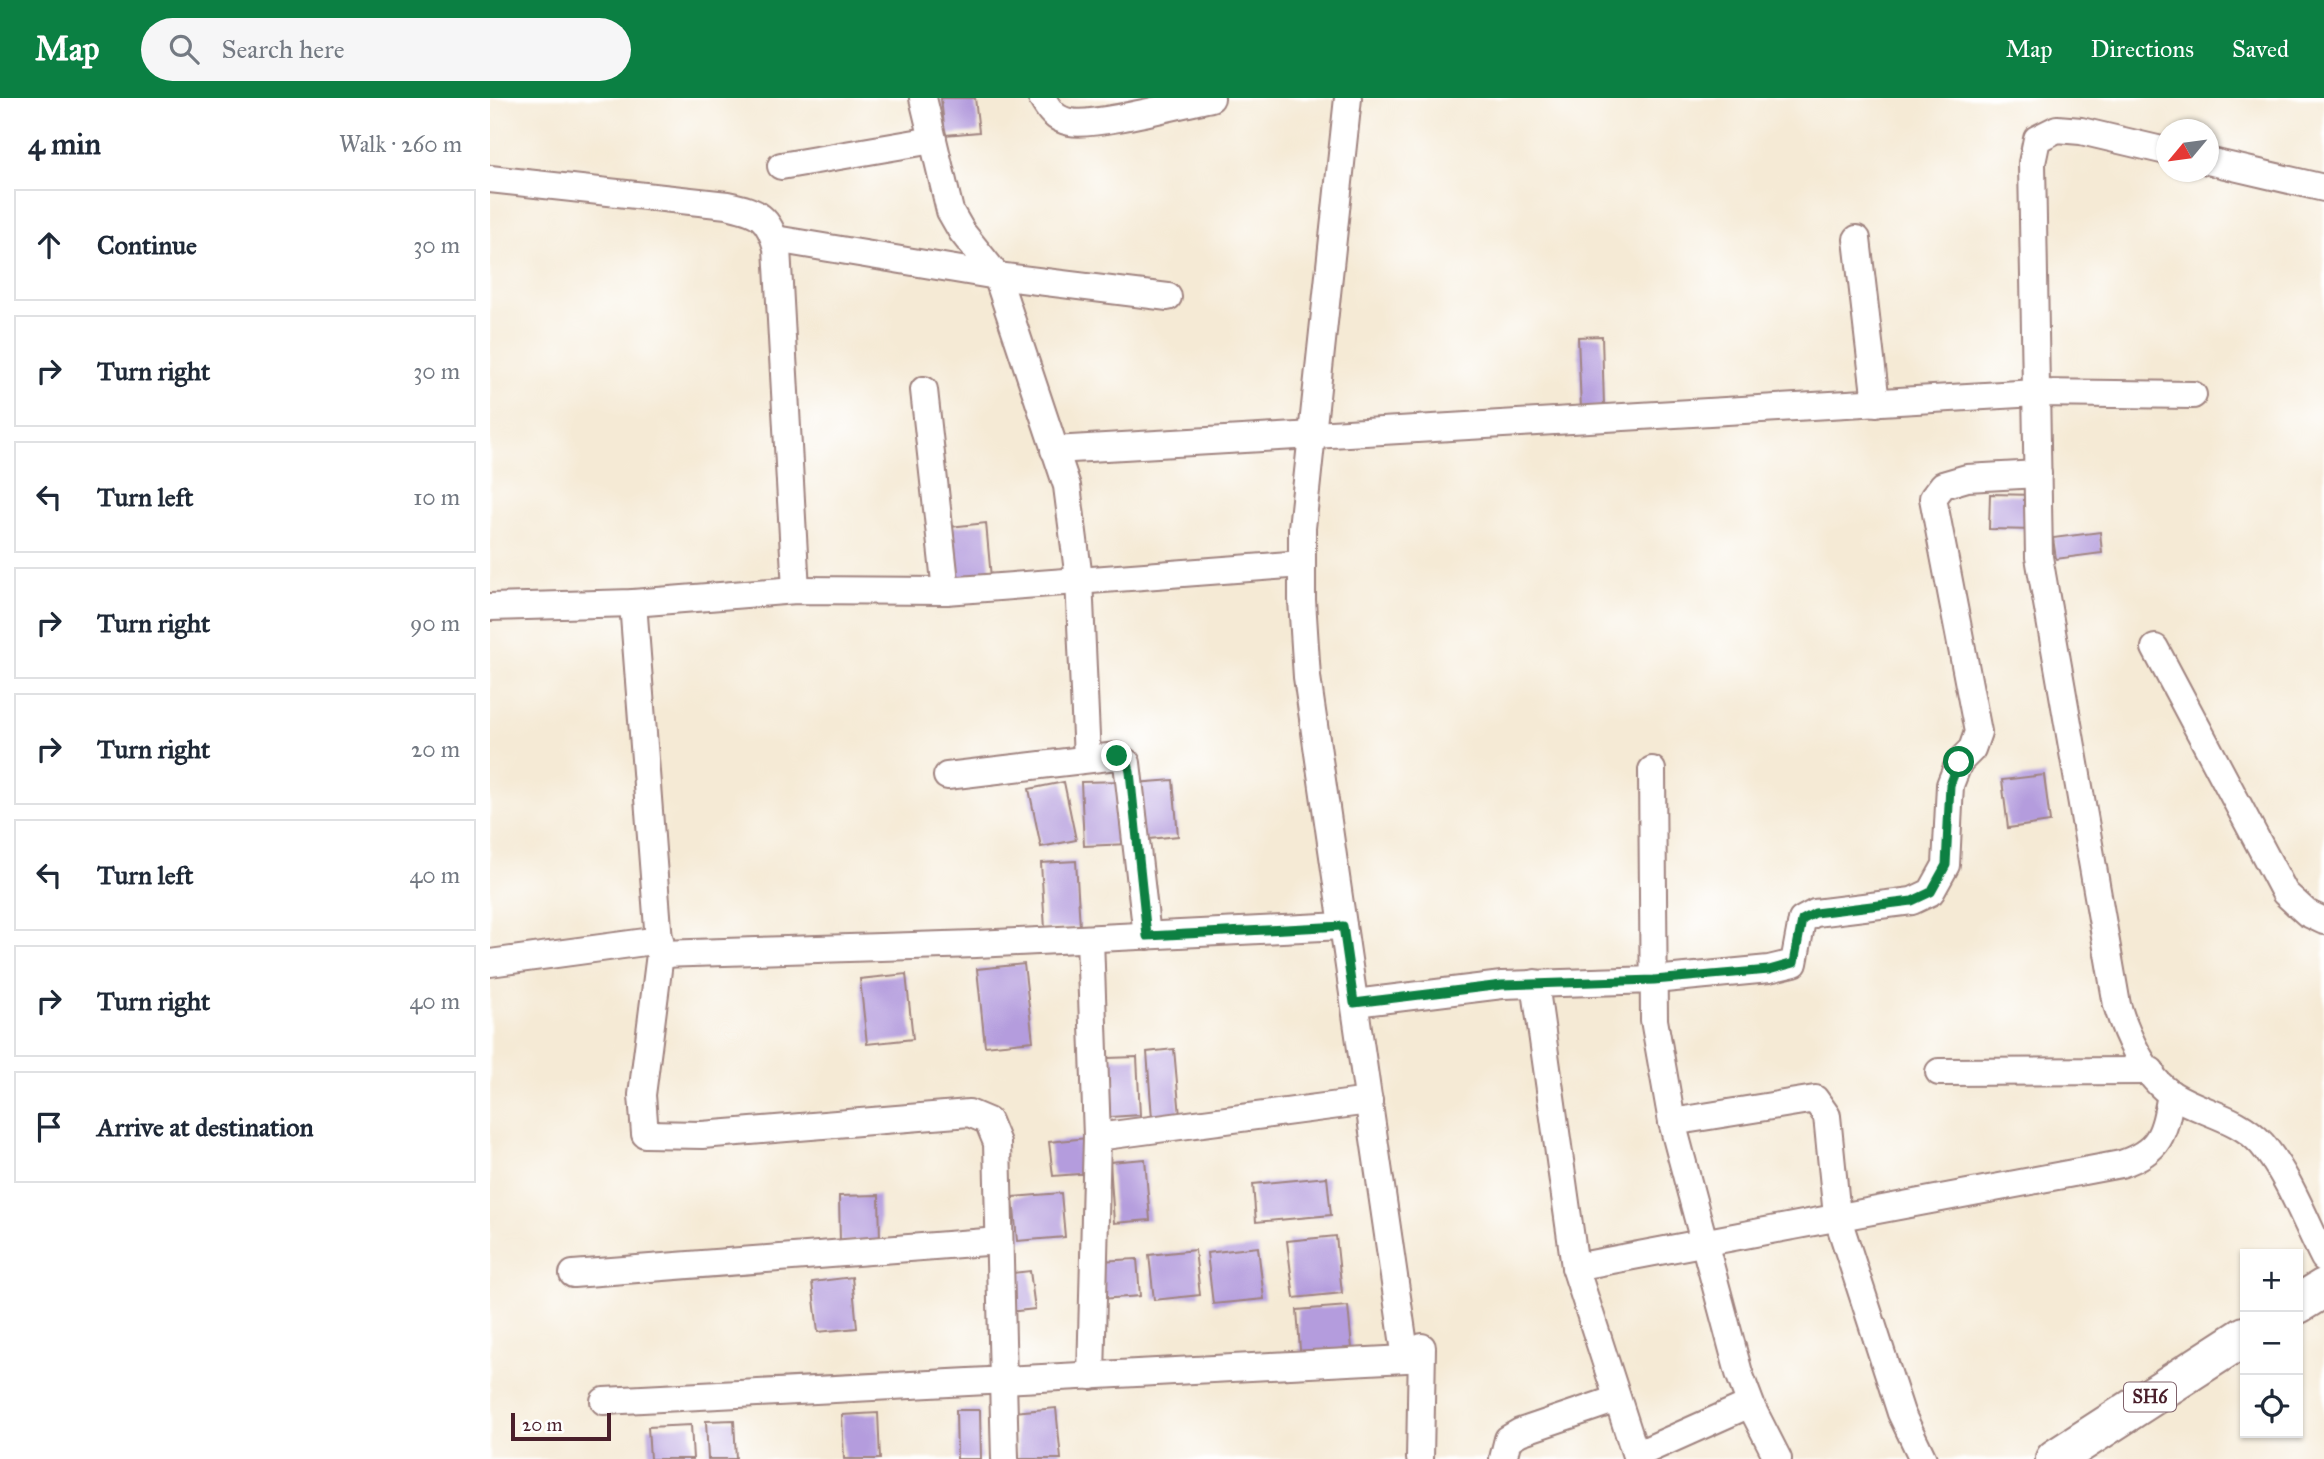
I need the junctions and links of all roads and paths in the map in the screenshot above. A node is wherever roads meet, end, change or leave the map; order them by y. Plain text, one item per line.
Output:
1 (923, 98) edge
2 (1042, 98) edge
3 (1211, 98) edge
4 (1348, 98) edge
5 (933, 139) junction
6 (2156, 149) edge
7 (2219, 164) edge
8 (781, 166) dead end
9 (490, 179) edge
10 (2324, 188) edge
11 (775, 239) junction
12 (1857, 239) dead end
13 (997, 276) junction
14 (1168, 297) dead end
15 (925, 390) dead end
16 (2036, 393) junction
17 (2193, 396) dead end
18 (1876, 403) junction
19 (1311, 436) junction
20 (1054, 450) junction
21 (2038, 474) junction
22 (1302, 564) junction
23 (1079, 579) junction
24 (796, 590) junction
25 (946, 591) junction
26 (633, 603) junction
27 (490, 607) edge
28 (2155, 648) dead end
29 (1087, 759) junction
30 (1653, 770) dead end
31 (947, 776) dead end
32 (2324, 921) edge
33 (1343, 926) junction
34 (1147, 936) junction
35 (1090, 939) junction
36 (660, 947) junction
37 (490, 963) edge
38 (1654, 980) junction
39 (1535, 983) junction
40 (1354, 1003) junction
41 (2151, 1071) junction
42 (1939, 1072) dead end
43 (2171, 1094) junction
44 (1368, 1101) junction
45 (1672, 1122) junction
46 (1097, 1137) junction
47 (1837, 1216) junction
48 (999, 1241) junction
49 (1704, 1242) junction
50 (2324, 1258) edge
51 (1575, 1267) junction
52 (573, 1274) dead end
53 (2324, 1288) edge
54 (2303, 1301) edge
55 (2240, 1339) edge
56 (1406, 1359) junction
57 (1091, 1376) junction
58 (1001, 1381) junction
59 (1618, 1399) junction
60 (604, 1401) dead end
61 (1750, 1404) junction
62 (1636, 1457) edge
63 (1005, 1459) edge
64 (1420, 1459) edge
65 (1503, 1459) edge
66 (1778, 1459) edge
67 (1923, 1459) edge
68 (2055, 1459) edge

1 - 5 street
2 - 3 street
4 - 19 street
5 - 8 street
5 - 13 street
6 - 16 street
7 - 10 street
9 - 11 street
11 - 13 street
11 - 24 street
12 - 18 street
13 - 14 street
13 - 20 street
15 - 25 street
16 - 17 street
16 - 18 street
16 - 21 street
18 - 19 street
19 - 20 street
19 - 22 street
20 - 23 street
21 - 38 street
21 - 41 street
22 - 23 street
22 - 33 street
23 - 25 street
23 - 29 street
24 - 25 street
24 - 26 street
26 - 27 street
26 - 36 street
28 - 32 street
29 - 31 street
29 - 34 street
30 - 38 street
33 - 34 street
33 - 40 street
34 - 35 street
35 - 36 street
35 - 46 street
36 - 37 street
36 - 48 street
38 - 39 street
38 - 45 street
39 - 40 street
39 - 51 street
40 - 44 street
41 - 42 street
41 - 43 street
43 - 47 street
43 - 50 street
44 - 46 street
44 - 56 street
45 - 47 street
45 - 49 street
46 - 57 street
47 - 49 street
47 - 67 street
48 - 52 street
48 - 58 street
49 - 51 street
49 - 61 street
51 - 59 street
53 - 54 main road
55 - 68 main road, SH6
56 - 57 street
56 - 64 street
57 - 58 street
58 - 60 street
58 - 63 street
59 - 62 street
59 - 65 street
61 - 62 street
61 - 66 street

